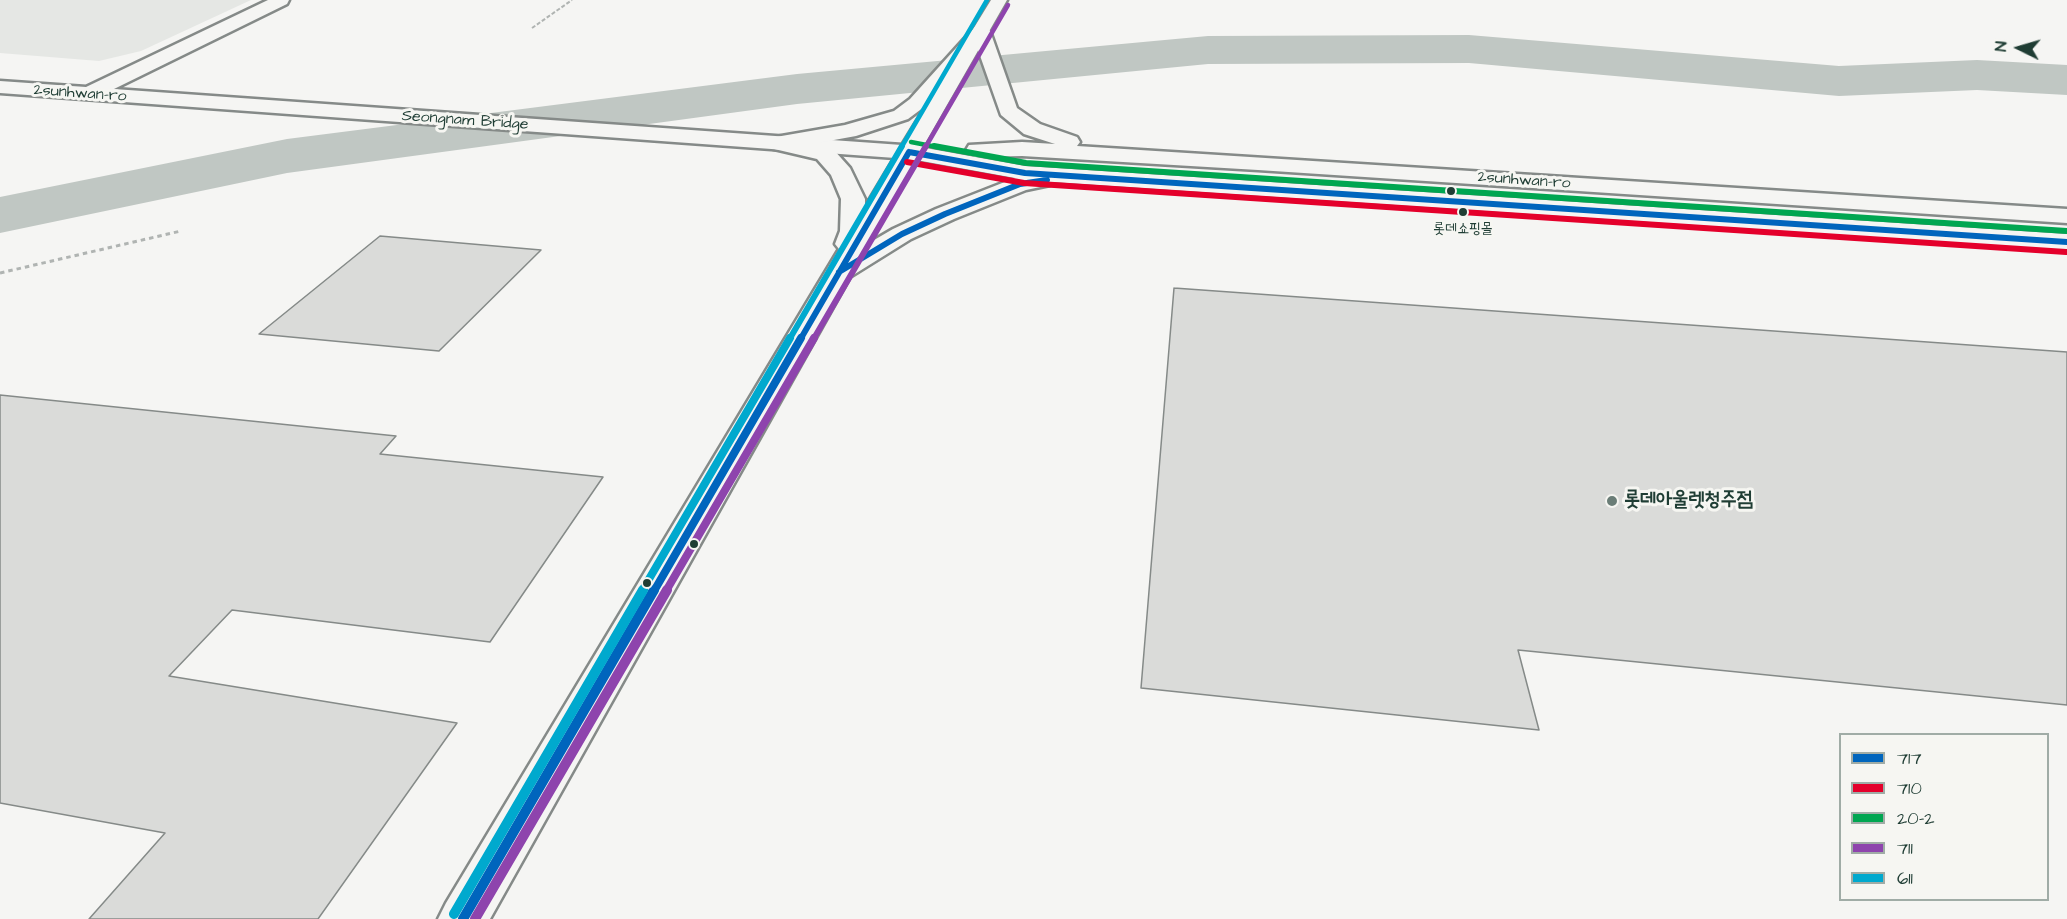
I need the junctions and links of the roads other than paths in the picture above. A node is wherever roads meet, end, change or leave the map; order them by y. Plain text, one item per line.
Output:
1 (281, 0) edge
2 (999, 0) edge
3 (976, 37) junction
4 (0, 87) edge
5 (85, 95) junction
6 (160, 100) joint
7 (925, 107) junction
8 (775, 142) junction
9 (909, 152) junction
10 (1139, 156) junction
11 (1079, 177) junction
12 (2067, 216) edge
13 (2067, 242) edge
14 (840, 272) junction
15 (463, 919) edge

1 - 5 main road
2 - 3 main road
3 - 7 main road
3 - 10 main road
4 - 5 main road, 2sunhwan-ro
5 - 6 main road, 2sunhwan-ro
6 - 8 main road, Seongnam Bridge
7 - 8 main road
7 - 9 main road
8 - 9 main road, 2sunhwan-ro
8 - 14 main road
9 - 10 main road, 2sunhwan-ro
9 - 11 main road, 2sunhwan-ro
9 - 14 main road
10 - 12 main road, 2sunhwan-ro
11 - 13 main road, 2sunhwan-ro
11 - 14 main road
14 - 15 main road

